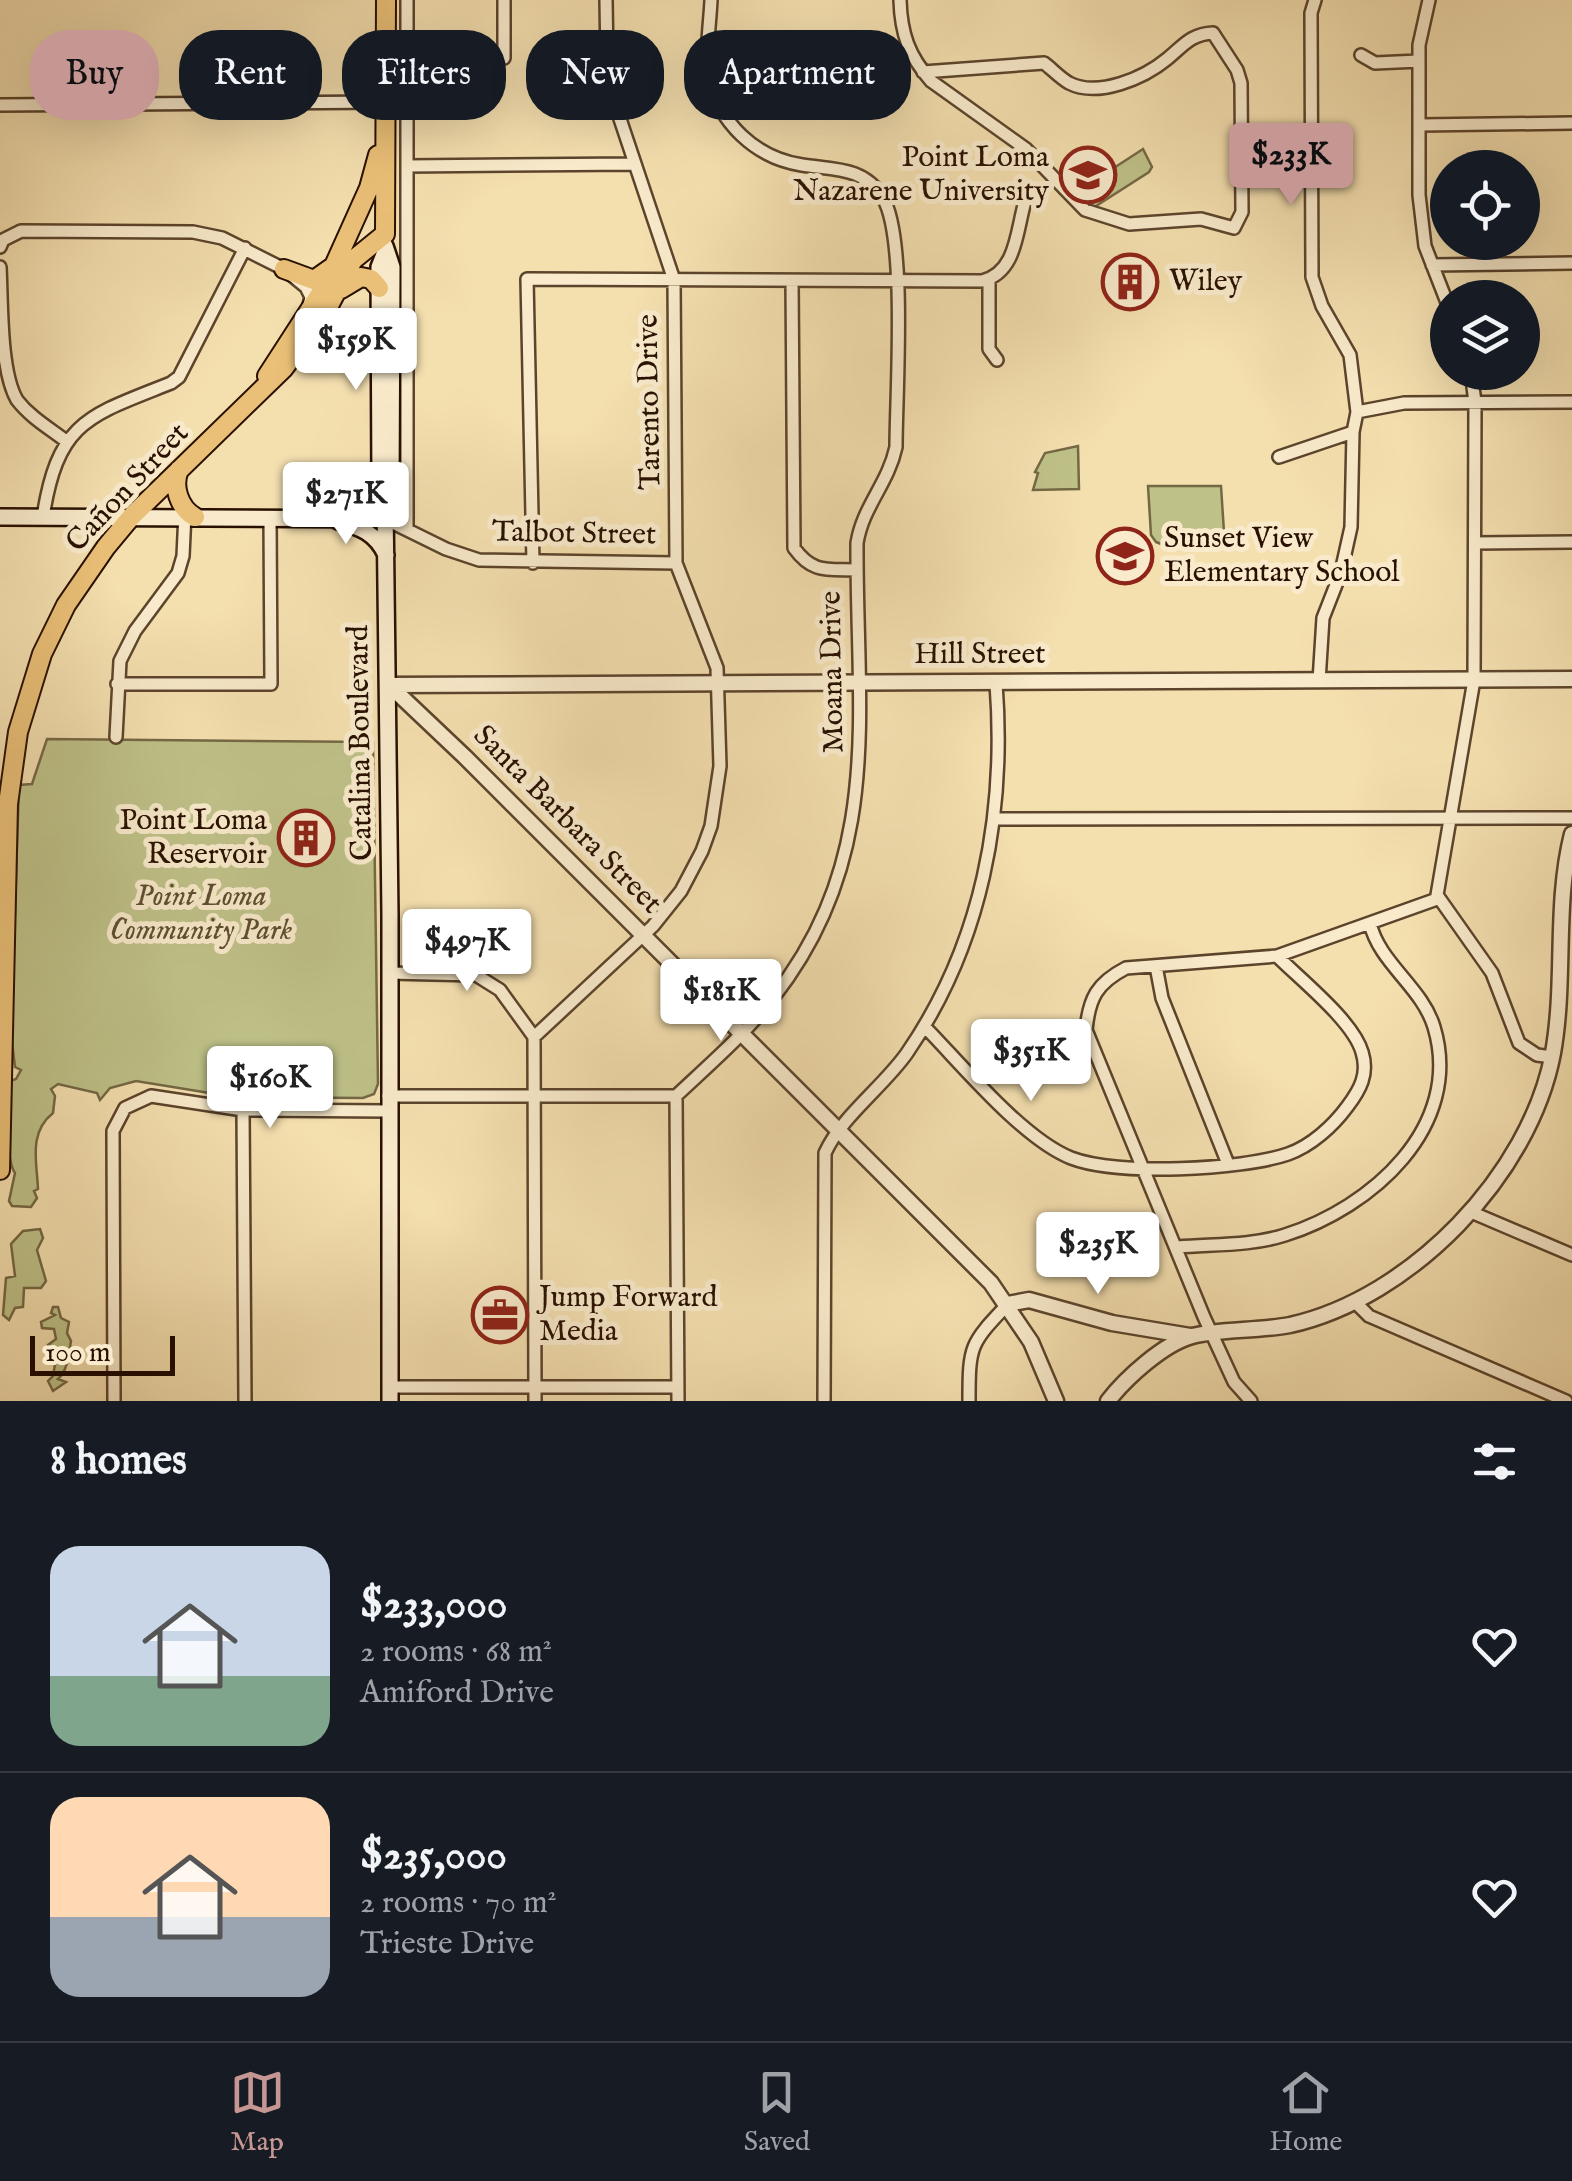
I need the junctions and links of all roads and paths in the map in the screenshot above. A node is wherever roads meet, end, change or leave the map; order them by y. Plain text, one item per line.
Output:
1 (386, 0) edge
2 (407, 0) edge
3 (504, 0) edge
4 (606, 0) edge
5 (711, 0) edge
6 (900, 0) edge
7 (1316, 0) edge
8 (1429, 0) edge
9 (386, 30) edge
10 (504, 30) edge
11 (1361, 54) dead end
12 (1419, 61) junction
13 (923, 72) junction
14 (342, 102) edge
15 (0, 105) edge
16 (385, 120) edge
17 (1572, 124) edge
18 (1420, 125) junction
19 (385, 130) junction
20 (635, 164) junction
21 (408, 166) junction
22 (1026, 198) dead end
23 (385, 243) junction
24 (0, 247) edge
25 (245, 248) junction
26 (337, 259) junction
27 (1572, 263) edge
28 (1432, 265) junction
29 (0, 267) edge
30 (284, 269) junction
31 (674, 280) junction
32 (990, 280) junction
33 (1438, 280) edge
34 (792, 281) junction
35 (896, 281) junction
36 (378, 288) junction
37 (336, 292) junction
38 (304, 318) junction
39 (998, 360) dead end
40 (261, 387) junction
41 (1473, 390) edge
42 (1475, 402) junction
43 (1572, 402) edge
44 (1357, 412) junction
45 (1353, 432) junction
46 (66, 441) junction
47 (1279, 457) dead end
48 (180, 469) junction
49 (385, 512) junction
50 (188, 514) junction
51 (324, 516) junction
52 (0, 517) edge
53 (44, 517) junction
54 (270, 517) junction
55 (131, 518) junction
56 (407, 528) junction
57 (1475, 542) junction
58 (1572, 542) edge
59 (386, 556) junction
60 (533, 563) junction
61 (676, 564) junction
62 (857, 570) junction
63 (1319, 680) junction
64 (1474, 680) junction
65 (1572, 680) edge
66 (858, 683) junction
67 (996, 683) junction
68 (117, 684) junction
69 (388, 684) junction
70 (720, 684) junction
71 (116, 737) dead end
72 (1448, 818) junction
73 (1572, 818) edge
74 (996, 819) junction
75 (1572, 834) edge
76 (1438, 899) junction
77 (1370, 923) junction
78 (643, 935) junction
79 (1277, 956) junction
80 (2, 960) edge
81 (1156, 966) junction
82 (390, 973) junction
83 (925, 1027) junction
84 (741, 1033) junction
85 (534, 1037) junction
86 (1552, 1057) junction
87 (535, 1095) junction
88 (676, 1096) junction
89 (388, 1104) junction
90 (243, 1110) junction
91 (839, 1131) junction
92 (1228, 1164) junction
93 (1146, 1169) junction
94 (0, 1170) edge
95 (1471, 1212) junction
96 (1178, 1247) junction
97 (1572, 1256) edge
98 (1355, 1302) junction
99 (1008, 1304) junction
100 (1213, 1335) junction
101 (1190, 1336) junction
102 (535, 1387) junction
103 (678, 1387) junction
104 (390, 1394) edge
105 (1121, 1394) edge
106 (114, 1401) edge
107 (246, 1401) edge
108 (535, 1401) edge
109 (678, 1401) edge
110 (824, 1401) edge
111 (969, 1401) edge
112 (1056, 1401) edge
113 (1108, 1401) edge
114 (1251, 1401) edge
115 (1566, 1401) edge

1 - 9 main road, Catalina Boulevard
2 - 21 street
3 - 10 street
4 - 20 street, Tarento Drive
5 - 35 street, Moana Drive
6 - 13 street
7 - 44 street
8 - 12 street
11 - 12 street
12 - 18 street
13 - 13 street
14 - 15 street
16 - 19 main road, Catalina Boulevard
17 - 18 street
18 - 28 street
19 - 23 main road, Catalina Boulevard
19 - 26 main road, Cañon Street
20 - 21 street
20 - 31 street, Tarento Drive
21 - 56 street
22 - 32 street
23 - 36 main road, Catalina Boulevard
23 - 37 main road, Cañon Street
23 - 49 main road, Catalina Boulevard
24 - 25 street
25 - 30 street
25 - 46 street
26 - 30 main road
26 - 38 main road, Cañon Street
27 - 28 street
28 - 33 street
29 - 46 street
30 - 38 street
31 - 34 street
31 - 60 street
31 - 61 street, Tarento Drive
32 - 35 street
32 - 39 street
34 - 35 street
34 - 62 street
35 - 62 street, Moana Drive
36 - 37 main road
36 - 49 main road, Catalina Boulevard
37 - 40 main road, Cañon Street
38 - 40 main road, Cañon Street
40 - 48 main road, Cañon Street
41 - 42 street
42 - 43 street
42 - 44 street
42 - 57 street
44 - 45 street
45 - 47 street
45 - 63 street
46 - 53 street
48 - 50 main road
48 - 55 main road, Cañon Street
49 - 51 main road, Talbot Street
49 - 56 street, Talbot Street
49 - 59 main road, Catalina Boulevard
50 - 54 main road, Talbot Street
50 - 55 main road, Talbot Street
50 - 68 street
51 - 54 main road, Talbot Street
51 - 59 main road
52 - 53 main road, Talbot Street
53 - 55 main road, Talbot Street
54 - 68 street
55 - 80 main road, Cañon Street
56 - 60 street, Talbot Street
57 - 58 street
57 - 64 street
59 - 69 main road, Catalina Boulevard
60 - 61 street, Talbot Street
61 - 70 street, Tarento Drive
62 - 66 street, Moana Drive
63 - 64 street, Hill Street
63 - 67 street, Hill Street
64 - 65 street, Hill Street
64 - 72 street
66 - 67 street, Hill Street
66 - 70 street, Hill Street
66 - 84 street, Moana Drive
67 - 74 street
68 - 71 street
69 - 70 street, Hill Street
69 - 78 street, Santa Barbara Street
69 - 82 main road, Catalina Boulevard
70 - 78 street, Tarento Drive
72 - 73 street
72 - 74 street
72 - 76 street
74 - 83 street
75 - 86 street
76 - 77 street
76 - 86 street
77 - 79 street
77 - 96 street
78 - 84 street, Santa Barbara Street
78 - 85 street, Tarento Drive
79 - 81 street
79 - 92 street
80 - 94 main road, Cañon Street
81 - 92 street
81 - 93 street
82 - 85 street
82 - 89 main road, Catalina Boulevard
83 - 91 street
83 - 93 street
84 - 88 street, Moana Drive
84 - 91 street, Santa Barbara Street
85 - 87 street
86 - 95 street
87 - 88 street
87 - 89 street
87 - 102 street
88 - 103 street
89 - 90 street
89 - 104 main road, Catalina Boulevard
90 - 106 street
90 - 107 street
91 - 99 street, Santa Barbara Street
91 - 110 street
92 - 93 street
93 - 96 street
95 - 97 street
95 - 98 street
96 - 100 street
98 - 100 street
98 - 115 street
99 - 101 street
99 - 111 street
99 - 112 street, Santa Barbara Street
100 - 101 street
100 - 114 street
101 - 105 street
102 - 103 street
102 - 104 street
102 - 108 street
103 - 109 street
105 - 113 street

